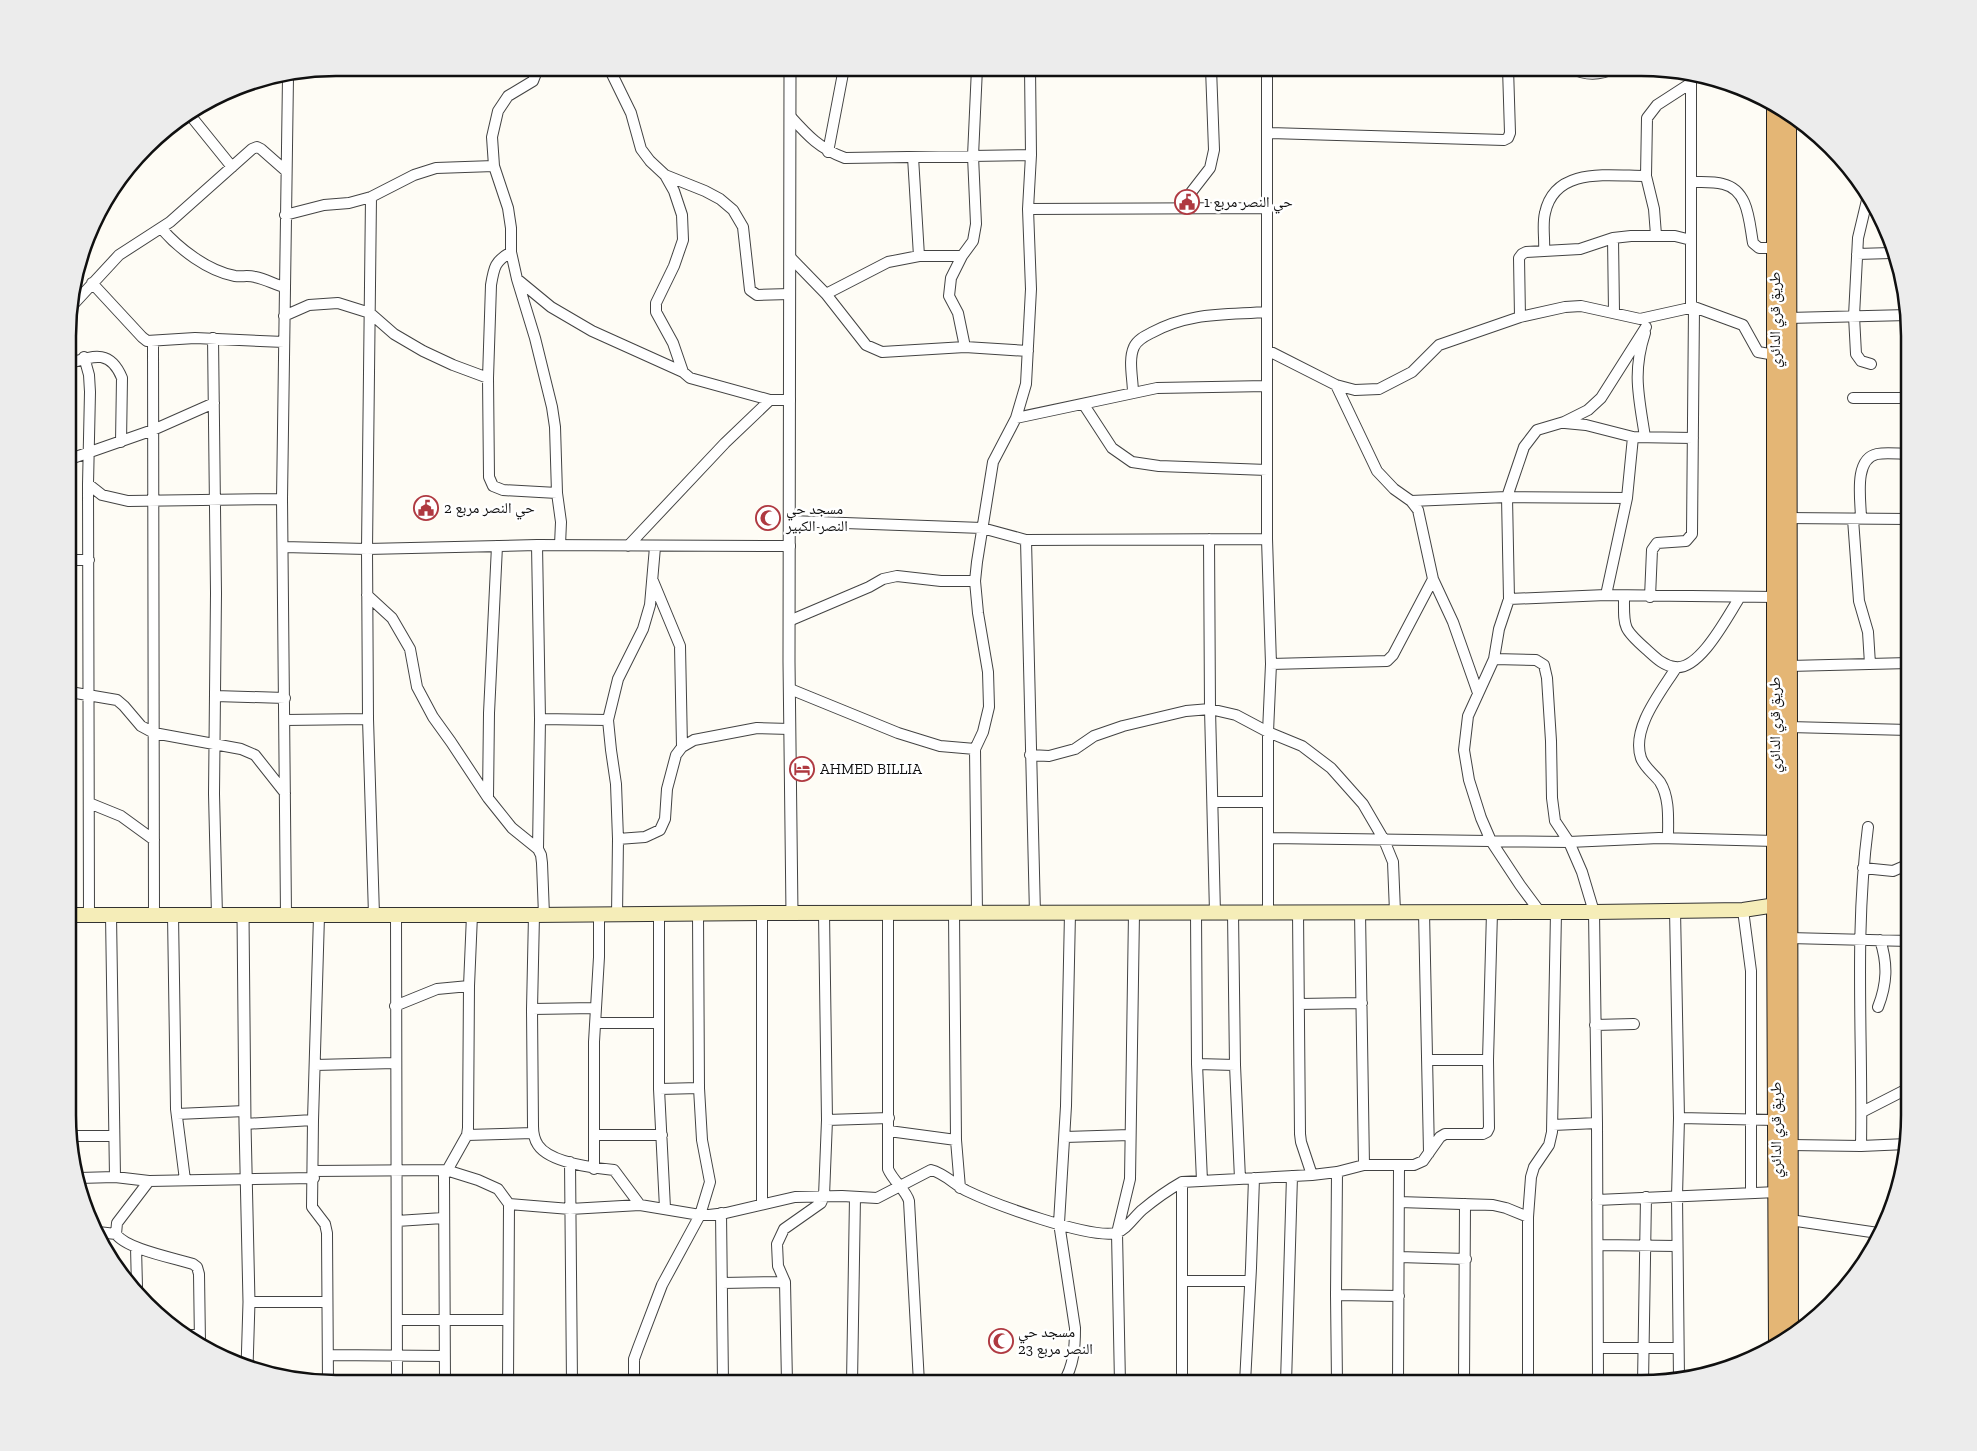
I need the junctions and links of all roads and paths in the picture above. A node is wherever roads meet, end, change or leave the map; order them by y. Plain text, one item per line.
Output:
1 (535, 76) edge
2 (613, 76) edge
3 (790, 76) edge
4 (842, 76) edge
5 (977, 76) edge
6 (1030, 76) edge
7 (1210, 76) edge
8 (1267, 76) edge
9 (1508, 76) edge
10 (288, 80) edge
11 (1689, 80) edge
12 (1691, 81) edge
13 (1775, 114) edge
14 (790, 116) junction
15 (193, 119) edge
16 (1788, 122) edge
17 (1267, 133) junction
18 (828, 152) junction
19 (1031, 155) junction
20 (973, 156) junction
21 (914, 157) junction
22 (494, 166) junction
23 (232, 167) junction
24 (286, 171) junction
25 (665, 174) junction
26 (1646, 176) junction
27 (1691, 182) junction
28 (370, 196) junction
29 (1865, 205) edge
30 (1178, 208) junction
31 (1267, 208) junction
32 (1028, 209) junction
33 (285, 214) junction
34 (161, 228) junction
35 (1656, 236) junction
36 (1613, 238) junction
37 (1691, 240) junction
38 (1775, 248) junction
39 (1544, 251) junction
40 (511, 252) junction
41 (1887, 253) edge
42 (1857, 254) junction
43 (918, 256) junction
44 (962, 256) junction
45 (790, 257) junction
46 (517, 279) junction
47 (92, 283) junction
48 (284, 287) junction
49 (790, 294) junction
50 (826, 294) junction
51 (79, 298) edge
52 (1692, 307) junction
53 (1267, 312) junction
54 (1614, 312) junction
55 (370, 313) junction
56 (1900, 314) edge
57 (284, 316) junction
58 (1854, 316) junction
59 (1520, 317) junction
60 (1788, 318) junction
61 (1648, 322) junction
62 (213, 338) junction
63 (153, 342) junction
64 (284, 342) junction
65 (965, 347) junction
66 (1267, 350) junction
67 (1028, 351) junction
68 (1775, 355) junction
69 (84, 357) junction
70 (76, 360) edge
71 (1870, 364) dead end
72 (684, 372) junction
73 (488, 378) junction
74 (1336, 385) junction
75 (1267, 386) junction
76 (1133, 393) junction
77 (1853, 398) dead end
78 (1901, 398) edge
79 (770, 400) junction
80 (790, 400) junction
81 (214, 403) junction
82 (1084, 404) junction
83 (1016, 418) junction
84 (1564, 422) junction
85 (153, 430) junction
86 (1633, 437) junction
87 (1645, 437) junction
88 (1693, 438) junction
89 (121, 442) junction
90 (88, 454) junction
91 (1901, 454) edge
92 (76, 457) edge
93 (1267, 470) junction
94 (88, 484) junction
95 (557, 493) junction
96 (1507, 497) junction
97 (214, 498) junction
98 (282, 498) junction
99 (1627, 498) junction
100 (154, 500) junction
101 (1411, 501) junction
102 (1782, 518) junction
103 (1857, 519) junction
104 (1901, 520) edge
105 (790, 521) junction
106 (982, 528) junction
107 (1267, 539) junction
108 (1026, 540) junction
109 (1209, 540) junction
110 (537, 545) junction
111 (560, 545) junction
112 (497, 546) junction
113 (628, 546) junction
114 (790, 546) junction
115 (283, 547) junction
116 (655, 547) junction
117 (367, 549) junction
118 (76, 560) edge
119 (88, 560) junction
120 (1433, 580) junction
121 (653, 581) junction
122 (975, 581) junction
123 (367, 594) junction
124 (1606, 595) junction
125 (1624, 596) junction
126 (1650, 597) junction
127 (1740, 597) junction
128 (1776, 597) junction
129 (1509, 598) junction
130 (789, 621) junction
131 (1494, 659) junction
132 (1901, 663) edge
133 (1270, 664) junction
134 (1870, 664) junction
135 (1789, 666) junction
136 (1676, 668) junction
137 (790, 689) junction
138 (76, 693) edge
139 (1478, 693) junction
140 (89, 696) junction
141 (215, 696) junction
142 (285, 698) junction
143 (1210, 708) junction
144 (368, 719) junction
145 (540, 719) junction
146 (285, 720) junction
147 (608, 720) junction
148 (1789, 727) junction
149 (790, 728) junction
150 (1901, 730) edge
151 (1268, 732) junction
152 (154, 733) junction
153 (215, 744) junction
154 (682, 747) junction
155 (975, 749) junction
156 (1030, 755) junction
157 (286, 793) junction
158 (488, 798) junction
159 (1213, 802) junction
160 (1268, 802) junction
161 (89, 803) junction
162 (1868, 828) dead end
163 (1268, 838) junction
164 (1668, 838) junction
165 (618, 839) junction
166 (154, 840) junction
167 (1384, 840) junction
168 (1491, 841) junction
169 (1775, 841) junction
170 (1570, 842) junction
171 (538, 849) junction
172 (1863, 868) junction
173 (1901, 868) edge
174 (1782, 904) junction
175 (1674, 910) junction
176 (1743, 910) junction
177 (1298, 912) junction
178 (1360, 912) junction
179 (1395, 912) junction
180 (1424, 912) junction
181 (1492, 912) junction
182 (1540, 912) junction
183 (1556, 912) junction
184 (1594, 912) junction
185 (762, 913) junction
186 (792, 913) junction
187 (824, 913) junction
188 (888, 913) junction
189 (954, 913) junction
190 (977, 913) junction
191 (1070, 913) junction
192 (1134, 913) junction
193 (1196, 913) junction
194 (1215, 913) junction
195 (1233, 913) junction
196 (1268, 913) junction
197 (660, 914) junction
198 (698, 914) junction
199 (1035, 914) junction
200 (76, 915) edge
201 (89, 915) junction
202 (111, 915) junction
203 (154, 915) junction
204 (173, 915) junction
205 (244, 915) junction
206 (286, 915) junction
207 (374, 915) junction
208 (396, 915) junction
209 (472, 915) junction
210 (539, 915) junction
211 (599, 915) junction
212 (617, 915) junction
213 (217, 916) junction
214 (319, 916) junction
215 (1789, 938) junction
216 (1859, 940) junction
217 (1880, 940) junction
218 (1901, 941) edge
219 (469, 986) junction
220 (1362, 1003) junction
221 (1299, 1004) junction
222 (395, 1006) junction
223 (1878, 1007) dead end
224 (596, 1008) junction
225 (532, 1009) junction
226 (595, 1023) junction
227 (659, 1023) junction
228 (1634, 1024) dead end
229 (1595, 1025) junction
230 (1427, 1060) junction
231 (1488, 1060) junction
232 (395, 1063) junction
233 (1197, 1064) junction
234 (315, 1065) junction
235 (1235, 1065) junction
236 (700, 1088) junction
237 (659, 1089) junction
238 (1901, 1092) edge
239 (245, 1111) junction
240 (1862, 1112) junction
241 (177, 1114) junction
242 (889, 1118) junction
243 (1679, 1118) junction
244 (1750, 1119) junction
245 (313, 1120) junction
246 (827, 1120) junction
247 (1776, 1120) junction
248 (1598, 1123) junction
249 (245, 1124) junction
250 (1553, 1125) junction
251 (889, 1131) junction
252 (533, 1133) junction
253 (594, 1135) junction
254 (662, 1135) junction
255 (1130, 1135) junction
256 (77, 1136) edge
257 (114, 1136) junction
258 (467, 1136) junction
259 (1065, 1137) junction
260 (956, 1140) junction
261 (1899, 1144) edge
262 (1791, 1145) junction
263 (1861, 1146) junction
264 (1429, 1153) junction
265 (570, 1162) junction
266 (1364, 1164) junction
267 (1399, 1164) junction
268 (594, 1169) junction
269 (396, 1170) junction
270 (446, 1170) junction
271 (1337, 1172) junction
272 (314, 1174) junction
273 (1312, 1174) junction
274 (1292, 1176) junction
275 (115, 1177) junction
276 (1254, 1178) junction
277 (1240, 1179) junction
278 (84, 1180) edge
279 (184, 1180) junction
280 (247, 1180) junction
281 (1202, 1180) junction
282 (149, 1181) junction
283 (1182, 1182) junction
284 (898, 1187) junction
285 (960, 1188) junction
286 (1776, 1192) junction
287 (1751, 1193) junction
288 (824, 1196) junction
289 (1677, 1196) junction
290 (855, 1197) junction
291 (1646, 1197) junction
292 (1597, 1200) junction
293 (1399, 1202) junction
294 (510, 1204) junction
295 (762, 1204) junction
296 (1465, 1204) junction
297 (640, 1205) junction
298 (664, 1208) junction
299 (570, 1209) junction
300 (721, 1213) junction
301 (700, 1215) junction
302 (1528, 1217) junction
303 (443, 1218) junction
304 (1790, 1220) junction
305 (397, 1221) junction
306 (1059, 1223) junction
307 (1873, 1232) edge
308 (104, 1233) edge
309 (1117, 1233) junction
310 (116, 1234) junction
311 (1598, 1244) junction
312 (1677, 1246) junction
313 (136, 1247) junction
314 (1646, 1247) junction
315 (1399, 1257) junction
316 (1466, 1259) junction
317 (137, 1281) edge
318 (1182, 1281) junction
319 (1250, 1281) junction
320 (785, 1282) junction
321 (722, 1283) junction
322 (1336, 1294) junction
323 (1399, 1296) junction
324 (249, 1302) junction
325 (327, 1302) junction
326 (398, 1320) junction
327 (443, 1320) junction
328 (508, 1320) junction
329 (1790, 1327) edge
330 (200, 1336) edge
331 (1777, 1336) edge
332 (1598, 1348) junction
333 (1644, 1348) junction
334 (1678, 1348) junction
335 (398, 1354) junction
336 (328, 1356) junction
337 (444, 1356) junction
338 (247, 1359) edge
339 (1679, 1372) edge
340 (328, 1375) edge
341 (397, 1375) edge
342 (445, 1375) edge
343 (508, 1375) edge
344 (572, 1375) edge
345 (635, 1375) edge
346 (724, 1375) edge
347 (787, 1375) edge
348 (852, 1375) edge
349 (920, 1375) edge
350 (1068, 1375) edge
351 (1120, 1375) edge
352 (1182, 1375) edge
353 (1245, 1375) edge
354 (1286, 1375) edge
355 (1337, 1375) edge
356 (1398, 1375) edge
357 (1464, 1375) edge
358 (1528, 1375) edge
359 (1598, 1375) edge
360 (1643, 1375) edge

1 - 22 street
2 - 25 street
3 - 14 street
4 - 18 street
5 - 20 street
6 - 19 street
7 - 30 street
8 - 17 street
9 - 17 street
10 - 24 street
11 - 26 street
12 - 27 street
13 - 38 highway, طريق قري الدائري
14 - 18 street
14 - 45 street
15 - 23 street
16 - 60 highway, طريق قري الدائري
17 - 31 street
18 - 21 street
19 - 20 street
19 - 32 street
20 - 21 street
20 - 44 street
21 - 43 street
22 - 28 street
22 - 40 street
23 - 24 street
23 - 34 street
24 - 33 street
25 - 49 street
25 - 72 street
26 - 35 street
26 - 39 street
27 - 37 street
27 - 38 street
28 - 33 street
28 - 55 street
29 - 42 street
30 - 31 street
30 - 32 street
31 - 53 street
32 - 67 street
33 - 48 street
34 - 47 street
34 - 48 street
35 - 36 street
35 - 37 street
36 - 39 street
36 - 54 street
37 - 52 street
38 - 68 highway, طريق قري الدائري
39 - 59 street
40 - 46 street
40 - 73 street
41 - 42 street
42 - 58 street
43 - 44 street
43 - 50 street
44 - 65 street
45 - 49 street
45 - 50 street
46 - 72 street
46 - 95 street
47 - 51 street
47 - 63 street
48 - 57 street
49 - 80 street
50 - 65 street
52 - 61 street
52 - 68 street
52 - 88 street
53 - 66 street
53 - 76 street
54 - 59 street
54 - 61 street
55 - 57 street
55 - 73 street
55 - 117 street
56 - 58 street
57 - 64 street
58 - 60 street
58 - 71 street
59 - 74 street
60 - 102 highway, طريق قري الدائري
61 - 84 street
61 - 87 street
62 - 63 street
62 - 64 street
62 - 81 street
63 - 85 street
64 - 98 street
65 - 67 street
66 - 74 street
66 - 75 street
67 - 83 street
68 - 102 highway, طريق قري الدائري
69 - 70 street
69 - 89 street
69 - 90 street
72 - 79 street
73 - 95 street
74 - 101 street
75 - 76 street
75 - 93 street
76 - 82 street
77 - 78 street
79 - 80 street
79 - 113 street
80 - 105 street
81 - 85 street
81 - 97 street
82 - 83 street
82 - 93 street
83 - 106 street
84 - 86 street
84 - 96 street
85 - 89 street
85 - 100 street
86 - 87 street
86 - 99 street
87 - 88 street
88 - 126 street
89 - 90 street
90 - 92 street
90 - 94 street
91 - 103 street
93 - 107 street
94 - 100 street
94 - 119 street
95 - 111 street
96 - 99 street
96 - 101 street
96 - 129 street
97 - 98 street
97 - 100 street
97 - 141 street
98 - 115 street
99 - 124 street
100 - 152 street
101 - 120 street
102 - 103 street
102 - 128 highway, طريق قري الدائري
102 - 135 highway, طريق قري الدائري
103 - 104 street
103 - 134 street
105 - 106 street
105 - 114 street
106 - 108 street
106 - 122 street
107 - 109 street
107 - 133 street
108 - 109 street
108 - 156 street
109 - 143 street
110 - 111 street
110 - 112 street
110 - 145 street
111 - 113 street
112 - 117 street
112 - 158 street
113 - 116 street
114 - 116 street
114 - 130 street
115 - 117 street
115 - 142 street
116 - 121 street
117 - 123 street
118 - 119 street
119 - 140 street
120 - 133 street
120 - 139 street
121 - 147 street
121 - 154 street
122 - 130 street
122 - 155 street
123 - 144 street
123 - 158 street
124 - 125 street
124 - 129 street
125 - 126 street
125 - 136 street
126 - 127 street
127 - 128 street
127 - 136 street
128 - 169 highway, طريق قري الدائري
129 - 131 street
130 - 137 street
131 - 139 street
131 - 170 street
132 - 134 street
133 - 151 street
134 - 135 street
135 - 148 highway, طريق قري الدائري
136 - 164 street
137 - 149 street
137 - 155 street
138 - 140 street
139 - 168 street
140 - 152 street
140 - 161 street
141 - 142 street
141 - 153 street
142 - 146 street
143 - 151 street
143 - 156 street
143 - 159 street
144 - 146 street
144 - 207 street
145 - 147 street
145 - 171 street
146 - 157 street
147 - 165 street
148 - 150 street
148 - 174 highway, طريق قري الدائري
149 - 154 street
149 - 186 street
151 - 160 street
151 - 167 street
152 - 153 street
152 - 166 street
153 - 157 street
153 - 213 street
154 - 165 street
155 - 190 street
156 - 199 street
157 - 206 street
158 - 171 street
159 - 160 street
159 - 194 street
160 - 163 street
161 - 166 street
161 - 201 street
162 - 172 street
163 - 167 street
163 - 196 street
164 - 169 street
164 - 170 street
165 - 212 street
166 - 203 street
167 - 168 street
167 - 179 street
168 - 170 street
168 - 182 street
169 - 174 highway, طريق قري الدائري
170 - 184 street
171 - 210 street
172 - 173 street
172 - 216 street
174 - 176 main road
174 - 215 highway, طريق قري الدائري
174 - 247 highway, طريق قري الدائري
175 - 176 main road
175 - 184 main road
175 - 243 street
176 - 244 street
177 - 178 main road
177 - 196 main road
177 - 221 street
178 - 179 main road
178 - 220 street
179 - 180 main road
180 - 181 main road
180 - 230 street
181 - 182 main road
181 - 231 street
182 - 183 main road
183 - 184 main road
183 - 250 street
184 - 229 street
185 - 186 main road
185 - 198 main road
185 - 295 street
186 - 187 main road
187 - 188 main road
187 - 246 street
188 - 189 main road
188 - 242 street
189 - 190 main road
189 - 260 street
190 - 199 main road
191 - 192 main road
191 - 199 main road
191 - 259 street
192 - 193 main road
192 - 255 street
193 - 194 main road
193 - 233 street
194 - 195 main road
195 - 196 main road
195 - 235 street
197 - 198 main road
197 - 212 main road
197 - 227 street
198 - 236 street
200 - 201 main road
201 - 202 main road
202 - 203 main road
202 - 257 street
203 - 204 main road
204 - 213 main road
204 - 241 street
205 - 206 main road
205 - 213 main road
205 - 239 street
206 - 214 main road
207 - 208 main road
207 - 214 main road
208 - 209 main road
208 - 222 street
209 - 210 main road
209 - 219 street
210 - 211 main road
210 - 225 street
211 - 212 main road
211 - 224 street
214 - 234 street
215 - 216 street
215 - 262 highway, طريق قري الدائري
216 - 217 street
216 - 240 street
217 - 218 street
217 - 223 street
219 - 222 street
219 - 258 street
220 - 221 street
220 - 266 street
221 - 273 street
222 - 232 street
224 - 225 street
224 - 226 street
225 - 252 street
226 - 227 street
226 - 253 street
227 - 237 street
228 - 229 street
229 - 248 street
230 - 231 street
230 - 264 street
231 - 264 street
232 - 234 street
232 - 269 street
233 - 235 street
233 - 281 street
234 - 245 street
235 - 277 street
236 - 237 street
236 - 301 street
237 - 254 street
238 - 240 street
239 - 241 street
239 - 249 street
240 - 263 street
241 - 279 street
242 - 246 street
242 - 251 street
243 - 244 street
243 - 289 street
244 - 247 street
244 - 287 street
245 - 249 street
245 - 272 street
246 - 288 street
247 - 286 highway, طريق قري الدائري
248 - 250 street
248 - 292 street
249 - 280 street
250 - 302 street
251 - 260 street
251 - 284 street
252 - 258 street
252 - 265 street
253 - 254 street
253 - 268 street
254 - 298 street
255 - 259 street
255 - 309 street
256 - 257 street
257 - 275 street
258 - 270 street
259 - 306 street
260 - 285 street
261 - 263 street
262 - 263 street
262 - 304 highway, طريق قري الدائري
264 - 267 street
265 - 268 street
265 - 299 street
266 - 267 street
266 - 271 street
267 - 293 street
268 - 297 street
269 - 270 street
269 - 272 street
269 - 305 street
270 - 294 street
270 - 303 street
271 - 273 street
271 - 322 street
272 - 280 street
272 - 325 street
273 - 274 street
274 - 276 street
274 - 354 street
275 - 278 street
275 - 282 street
276 - 277 street
276 - 319 street
277 - 281 street
279 - 280 street
279 - 282 street
280 - 324 street
281 - 283 street
282 - 310 street
283 - 309 street
283 - 318 street
284 - 285 street
284 - 290 street
284 - 349 street
285 - 306 street
286 - 287 street
286 - 331 highway, طريق قري الدائري
287 - 289 street
288 - 290 street
288 - 295 street
288 - 320 street
289 - 291 street
289 - 312 street
290 - 348 street
291 - 292 street
291 - 314 street
292 - 311 street
293 - 296 street
293 - 315 street
294 - 299 street
294 - 328 street
295 - 300 street
296 - 302 street
296 - 316 street
297 - 298 street
297 - 299 street
298 - 301 street
299 - 344 street
300 - 301 street
300 - 321 street
301 - 345 street
302 - 358 street
303 - 305 street
303 - 327 street
304 - 307 street
304 - 329 highway, طريق قري الدائري
305 - 326 street
306 - 309 street
306 - 350 street
308 - 310 street
309 - 351 street
310 - 313 street
311 - 314 street
311 - 332 street
312 - 314 street
312 - 334 street
313 - 317 street
313 - 330 street
314 - 333 street
315 - 316 street
315 - 323 street
316 - 357 street
318 - 319 street
318 - 352 street
319 - 353 street
320 - 321 street
320 - 347 street
321 - 346 street
322 - 323 street
322 - 355 street
323 - 356 street
324 - 325 street
324 - 338 street
325 - 336 street
326 - 327 street
326 - 335 street
327 - 328 street
327 - 337 street
328 - 343 street
332 - 333 street
332 - 359 street
333 - 334 street
333 - 360 street
334 - 339 street
335 - 336 street
335 - 337 street
335 - 341 street
336 - 340 street
337 - 342 street

